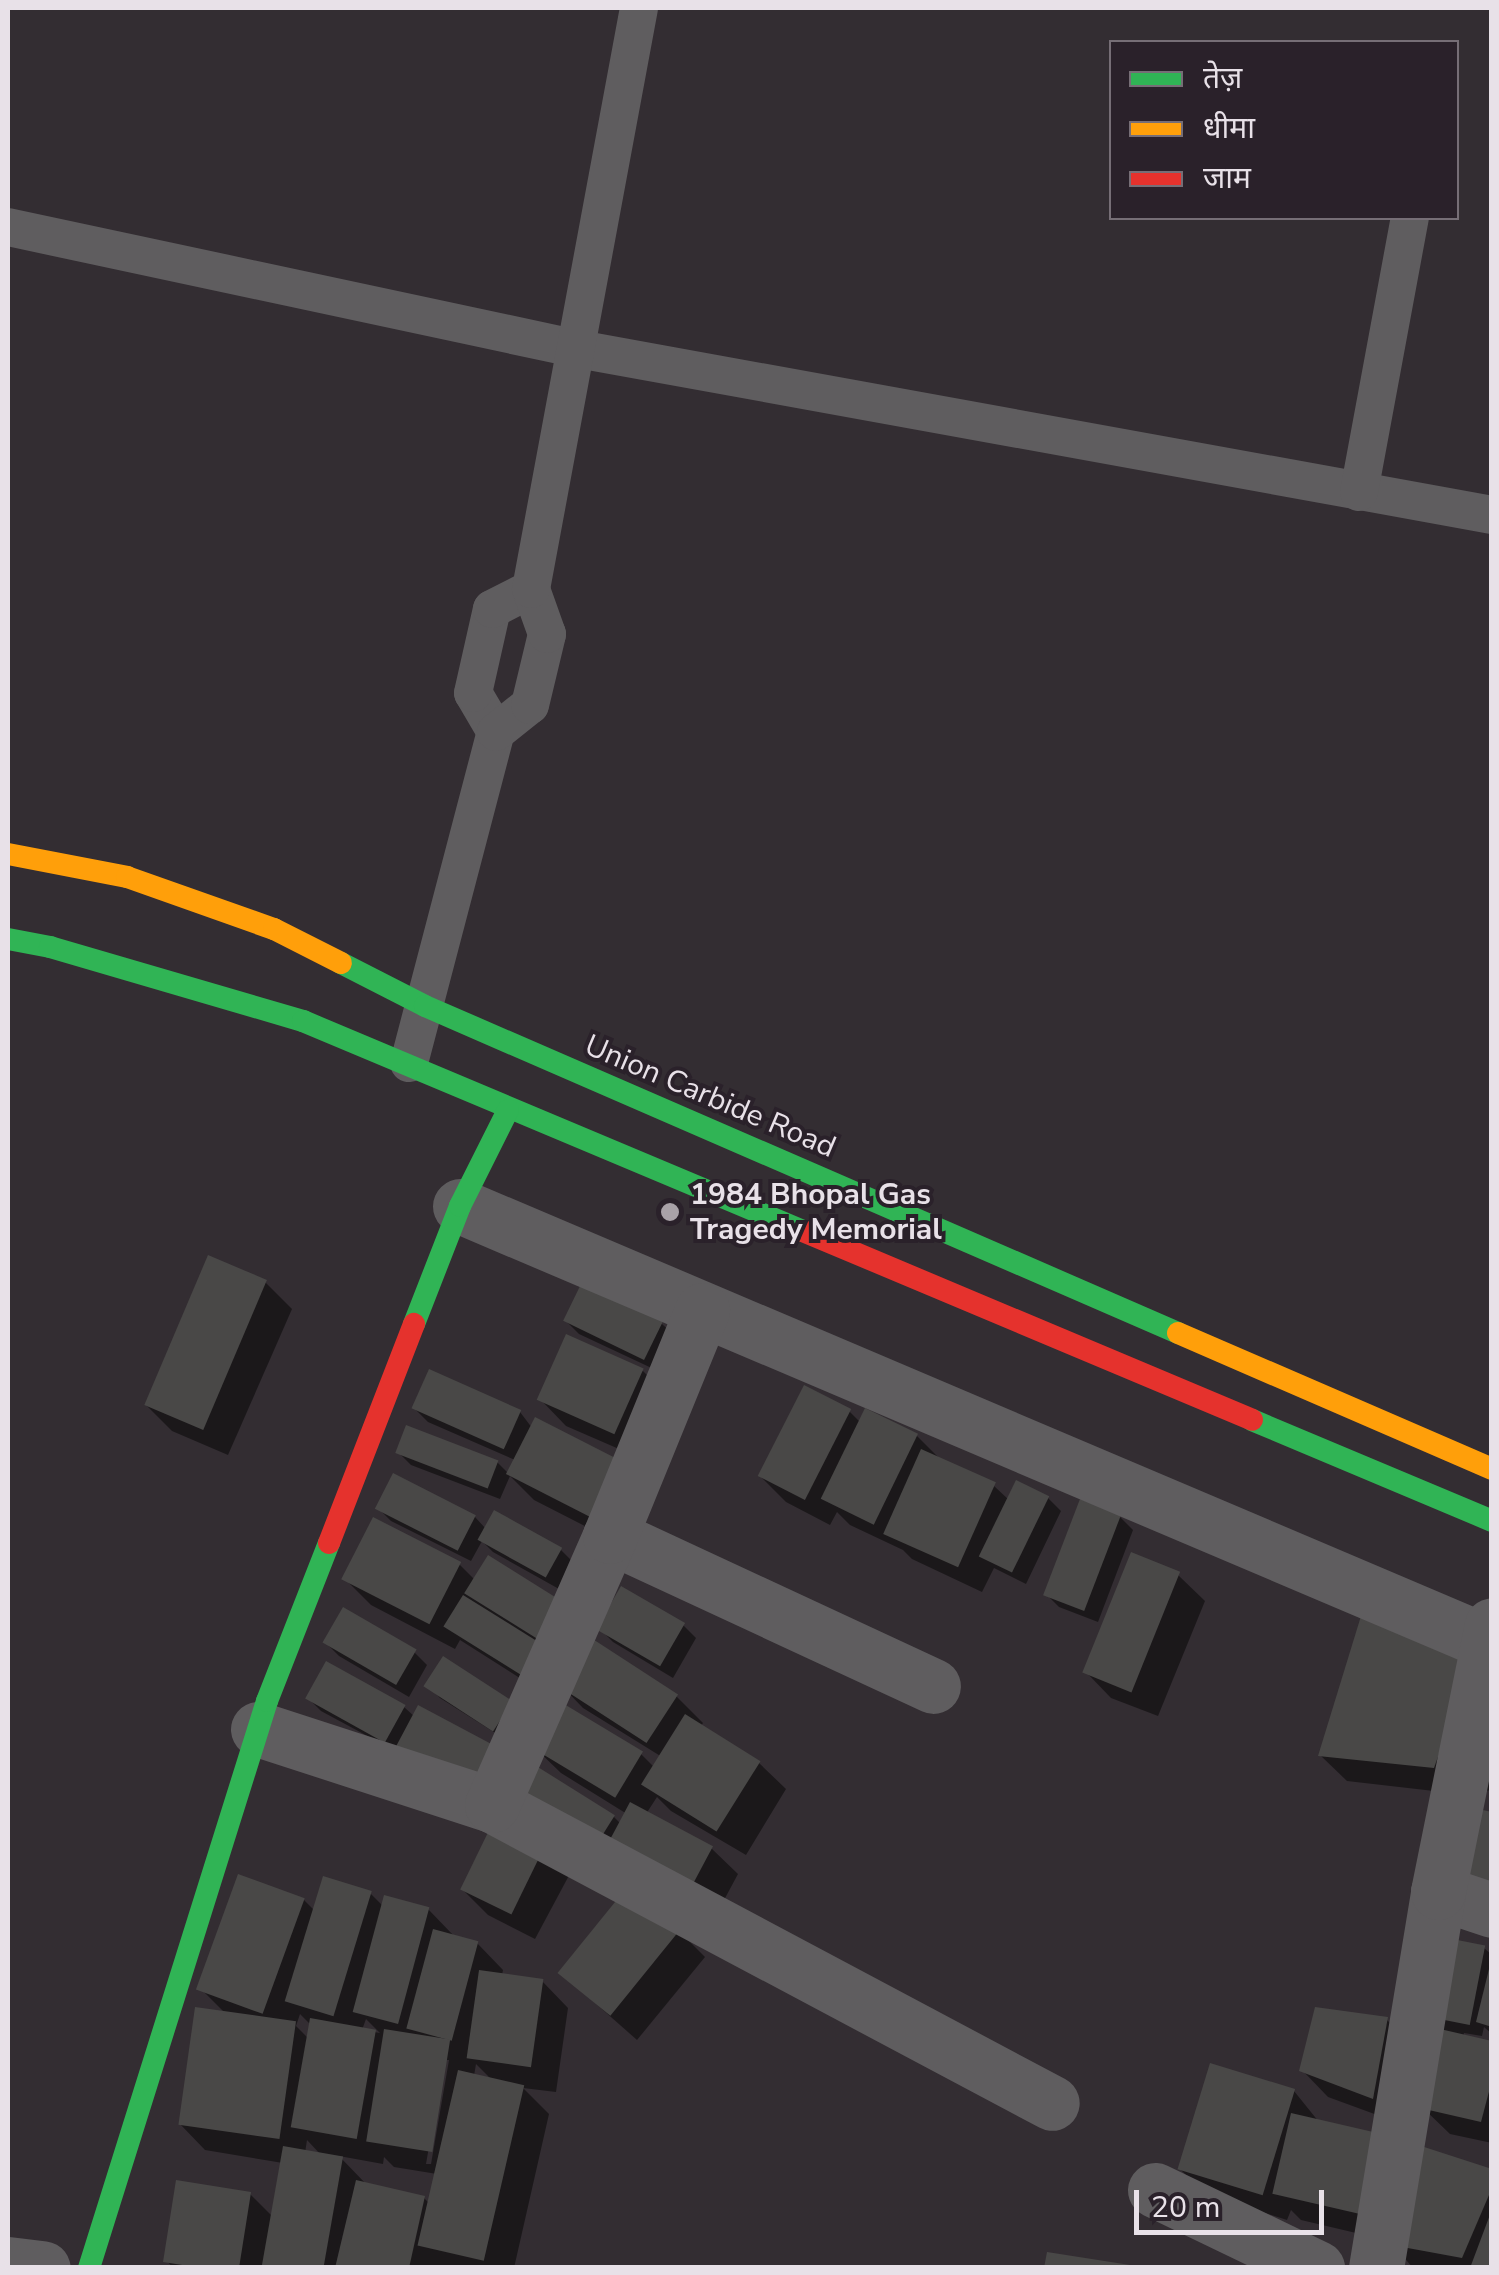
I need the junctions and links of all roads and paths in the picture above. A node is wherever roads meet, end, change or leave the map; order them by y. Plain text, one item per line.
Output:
1 (639, 8) edge
2 (1410, 220) edge
3 (8, 227) edge
4 (578, 349) junction
5 (1359, 492) junction
6 (1492, 515) edge
7 (531, 589) junction
8 (496, 732) junction
9 (8, 854) edge
10 (8, 939) edge
11 (425, 1006) junction
12 (409, 1063) junction
13 (508, 1110) junction
14 (460, 1206) junction
15 (702, 1310) junction
16 (1492, 1469) edge
17 (1492, 1521) edge
18 (610, 1536) junction
19 (1490, 1637) edge
20 (933, 1686) dead end
21 (258, 1729) junction
22 (492, 1806) junction
23 (1438, 1892) junction
24 (1492, 1910) edge
25 (1052, 2103) dead end
26 (1155, 2190) dead end
27 (8, 2264) edge
28 (43, 2268) edge
29 (89, 2268) edge
30 (1317, 2268) edge
31 (1376, 2268) edge

1 - 4 lane
2 - 5 lane
3 - 4 lane
4 - 5 lane
4 - 7 lane
5 - 6 lane
7 - 8 lane
7 - 8 lane
8 - 11 lane
9 - 11 street, Union Carbide Road
10 - 12 street
11 - 12 lane
11 - 16 street, Union Carbide Road
12 - 13 street
13 - 14 street
13 - 17 street
14 - 15 street
14 - 21 street
15 - 18 street
15 - 19 street
18 - 20 street
18 - 22 street
19 - 23 street
21 - 22 street
21 - 29 street
22 - 25 street
23 - 24 street
23 - 31 street
26 - 30 street
27 - 28 street

